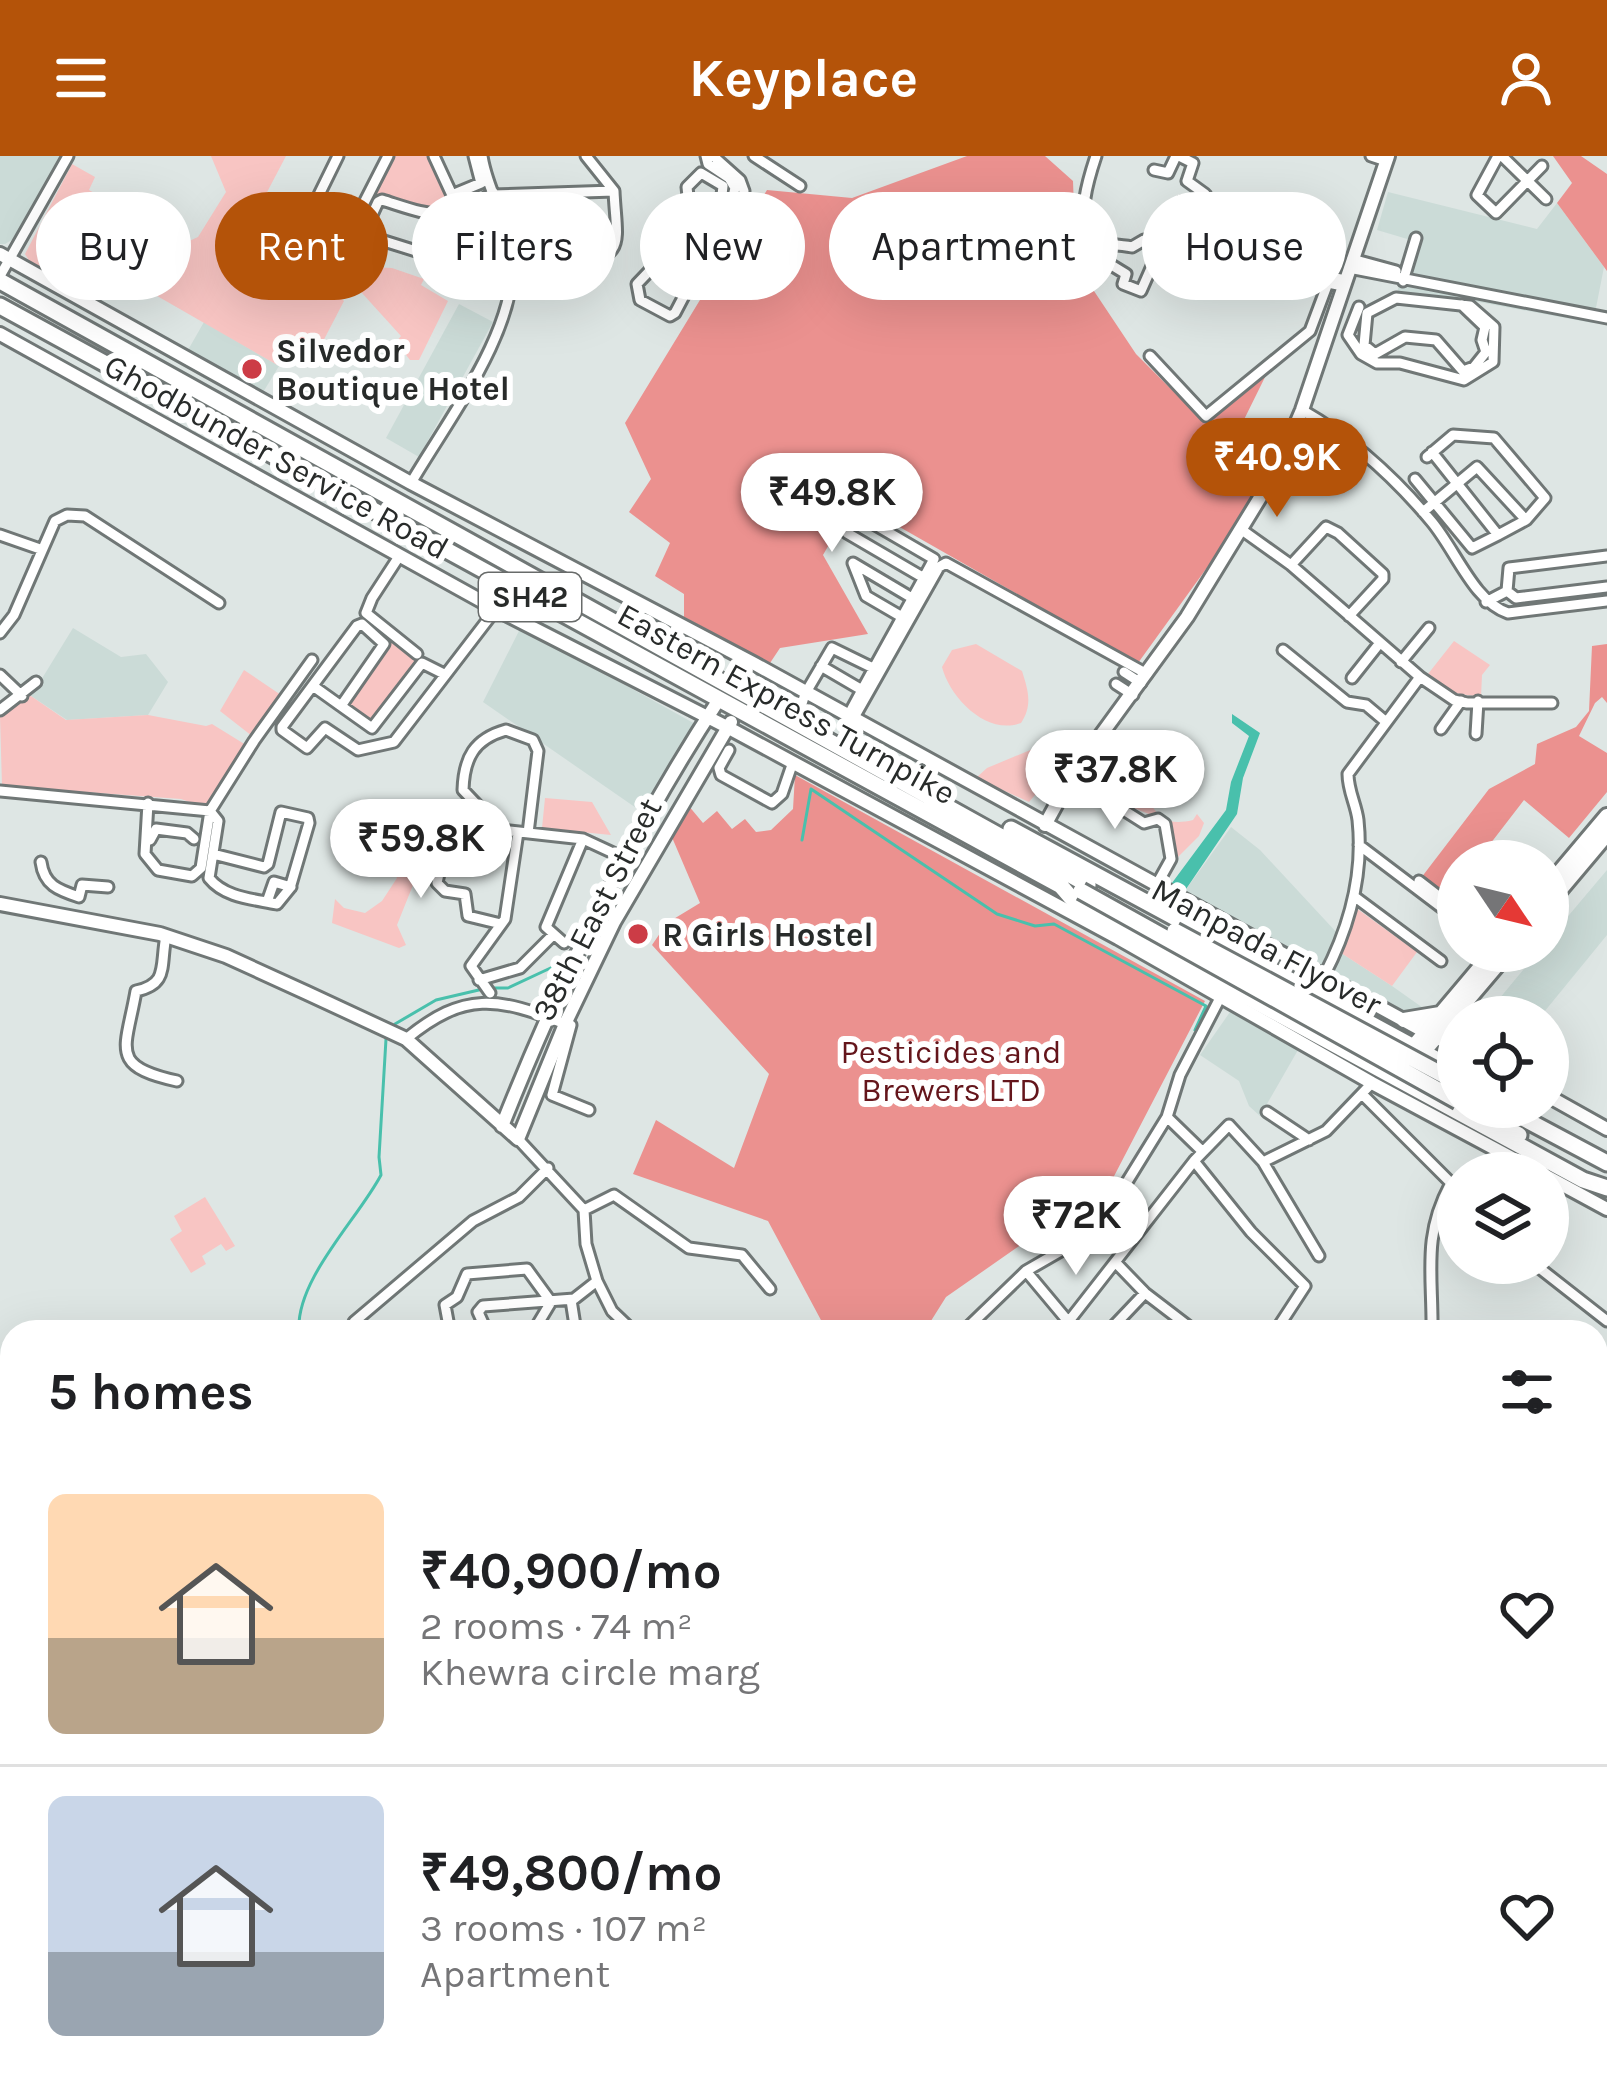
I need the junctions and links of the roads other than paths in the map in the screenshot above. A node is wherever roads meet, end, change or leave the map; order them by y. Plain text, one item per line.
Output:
1 (68, 156) edge
2 (338, 156) edge
3 (388, 156) edge
4 (434, 156) edge
5 (481, 156) edge
6 (586, 156) edge
7 (754, 156) edge
8 (1096, 156) edge
9 (1178, 156) edge
10 (1371, 156) edge
11 (1500, 156) edge
12 (1387, 159) edge
13 (1194, 160) edge
14 (709, 161) edge
15 (1542, 166) dead end
16 (1154, 170) dead end
17 (1528, 181) junction
18 (800, 186) dead end
19 (614, 191) joint
20 (320, 192) edge
21 (370, 192) edge
22 (489, 192) edge
23 (734, 192) edge
24 (1087, 192) edge
25 (1203, 192) edge
26 (1546, 199) dead end
27 (455, 214) joint
28 (718, 231) joint
29 (1416, 238) dead end
30 (5, 257) edge
31 (1346, 266) edge
32 (1118, 269) edge
33 (1346, 276) edge
34 (0, 278) edge
35 (1399, 278) junction
36 (1142, 284) edge
37 (1429, 286) junction
38 (511, 300) edge
39 (1328, 300) edge
40 (1336, 300) edge
41 (1426, 303) junction
42 (1462, 305) junction
43 (0, 307) edge
44 (1358, 307) dead end
45 (1607, 318) edge
46 (0, 334) edge
47 (1328, 334) junction
48 (1352, 335) junction
49 (1150, 356) dead end
50 (1301, 414) junction
51 (1279, 466) junction
52 (1296, 476) dead end
53 (1415, 479) dead end
54 (1457, 482) junction
55 (411, 483) junction
56 (1312, 487) dead end
57 (1436, 501) junction
58 (1423, 512) junction
59 (1526, 520) junction
60 (1242, 530) junction
61 (847, 533) junction
62 (1498, 535) junction
63 (0, 536) edge
64 (40, 549) junction
65 (400, 555) junction
66 (1607, 556) edge
67 (853, 563) junction
68 (1292, 565) junction
69 (924, 578) junction
70 (1607, 587) edge
71 (1507, 591) junction
72 (912, 598) junction
73 (1607, 601) edge
74 (219, 602) dead end
75 (1486, 602) junction
76 (496, 609) junction
77 (1349, 616) junction
78 (902, 617) junction
79 (1429, 628) dead end
80 (0, 633) edge
81 (1379, 644) junction
82 (1283, 650) dead end
83 (417, 654) dead end
84 (312, 660) dead end
85 (1401, 662) junction
86 (821, 666) junction
87 (873, 668) junction
88 (1124, 672) dead end
89 (444, 674) junction
90 (0, 675) edge
91 (1420, 676) junction
92 (1352, 678) dead end
93 (36, 682) dead end
94 (1140, 684) junction
95 (1116, 685) dead end
96 (314, 686) junction
97 (862, 690) junction
98 (805, 694) junction
99 (22, 696) junction
100 (718, 700) junction
101 (1461, 701) junction
102 (1478, 701) junction
103 (1552, 703) dead end
104 (340, 706) junction
105 (0, 710) edge
106 (737, 710) junction
107 (708, 717) junction
108 (797, 720) junction
109 (849, 720) junction
110 (1385, 721) junction
111 (728, 727) junction
112 (372, 728) junction
113 (1441, 729) dead end
114 (1476, 734) dead end
115 (394, 742) junction
116 (729, 750) dead end
117 (793, 762) junction
118 (1074, 772) junction
119 (0, 791) edge
120 (148, 803) junction
121 (210, 811) junction
122 (651, 814) junction
123 (1607, 816) edge
124 (668, 823) junction
125 (447, 824) dead end
126 (985, 825) junction
127 (1046, 825) junction
128 (475, 827) junction
129 (523, 832) junction
130 (1607, 834) edge
131 (194, 838) dead end
132 (583, 839) junction
133 (144, 842) junction
134 (1359, 845) junction
135 (1065, 848) junction
136 (213, 854) junction
137 (623, 858) junction
138 (1569, 861) edge
139 (41, 862) dead end
140 (1569, 879) edge
141 (1419, 881) dead end
142 (1061, 886) junction
143 (1156, 886) junction
144 (108, 887) dead end
145 (291, 887) junction
146 (1085, 888) junction
147 (1437, 894) edge
148 (79, 897) junction
149 (1355, 897) junction
150 (266, 902) junction
151 (0, 904) edge
152 (1437, 904) edge
153 (78, 916) junction
154 (501, 924) junction
155 (1120, 934) junction
156 (554, 935) junction
157 (166, 936) junction
158 (564, 943) dead end
159 (1437, 958) edge
160 (1324, 972) junction
161 (1490, 972) edge
162 (478, 980) junction
163 (490, 993) dead end
164 (1221, 996) junction
165 (1469, 996) edge
166 (1318, 997) junction
167 (1437, 1015) edge
168 (546, 1016) junction
169 (1404, 1020) junction
170 (568, 1024) junction
171 (1300, 1029) junction
172 (1437, 1029) edge
173 (1430, 1035) junction
174 (1437, 1037) edge
175 (406, 1039) junction
176 (1418, 1050) junction
177 (1437, 1060) edge
178 (1437, 1072) edge
179 (177, 1081) dead end
180 (1380, 1085) junction
181 (1437, 1089) edge
182 (1569, 1108) edge
183 (589, 1110) dead end
184 (1267, 1112) dead end
185 (1167, 1117) junction
186 (502, 1126) junction
187 (1519, 1128) edge
188 (1539, 1128) edge
189 (1552, 1128) edge
190 (1607, 1129) edge
191 (518, 1139) junction
192 (1309, 1140) junction
193 (1502, 1152) edge
194 (1198, 1156) junction
195 (1263, 1162) junction
196 (1599, 1162) edge
197 (1437, 1164) edge
198 (548, 1168) junction
199 (1607, 1186) edge
200 (1569, 1188) edge
201 (1437, 1209) edge
202 (1607, 1209) edge
203 (584, 1210) junction
204 (1319, 1256) dead end
205 (1117, 1264) junction
206 (1026, 1271) junction
207 (597, 1281) junction
208 (1560, 1284) edge
209 (770, 1289) dead end
210 (1145, 1293) junction
211 (571, 1300) junction
212 (551, 1302) junction
213 (355, 1320) edge
214 (448, 1320) edge
215 (482, 1320) edge
216 (540, 1320) edge
217 (574, 1320) edge
218 (621, 1320) edge
219 (975, 1320) edge
220 (1068, 1320) edge
221 (1070, 1320) edge
222 (1119, 1320) edge
223 (1180, 1320) edge
224 (1283, 1320) edge
225 (1432, 1320) edge
226 (1606, 1320) edge

1 - 30 street
2 - 20 street
3 - 21 street
4 - 5 street
5 - 19 street
5 - 22 street
6 - 19 street
7 - 18 street
8 - 24 street
9 - 13 street
9 - 16 street
10 - 12 street
11 - 17 street
11 - 17 street
12 - 31 street
13 - 25 street
14 - 23 street
15 - 17 street
17 - 26 street
27 - 27 street
28 - 28 street
29 - 35 street
30 - 34 street
30 - 55 street, Ghodbunder Service Road
32 - 36 street
33 - 35 street
34 - 108 main road, Eastern Express Turnpike / SH42
35 - 37 street
37 - 41 street
37 - 45 street
38 - 55 street
39 - 49 street
40 - 47 street
41 - 42 street
41 - 42 street
42 - 48 street
43 - 100 main road, Eastern Express Turnpike / SH42
44 - 48 street
46 - 65 street, Ghodbunder Service Road
47 - 48 street
47 - 50 street
50 - 51 street
50 - 56 street
50 - 58 street
51 - 52 street
51 - 60 street
53 - 57 street
54 - 57 street
54 - 59 street
54 - 59 street
54 - 62 street
55 - 98 street, Ghodbunder Service Road
57 - 58 street
57 - 62 street
58 - 75 street
59 - 62 street
60 - 68 street
60 - 94 street
61 - 67 street
61 - 69 street
61 - 69 street
63 - 64 street
64 - 74 street
64 - 80 street
65 - 76 street, Ghodbunder Service Road
65 - 83 street
66 - 71 street
67 - 72 street
67 - 78 street
68 - 77 street
68 - 77 street
69 - 72 street
70 - 71 street
71 - 75 street
72 - 78 street
73 - 75 street
76 - 89 street
76 - 107 street, Ghodbunder Service Road
77 - 81 street
78 - 87 street
79 - 85 street
81 - 85 street
81 - 92 street
82 - 110 street
84 - 121 street
85 - 91 street
86 - 87 street
86 - 97 street
86 - 98 street
87 - 97 street
88 - 94 street
89 - 112 street
89 - 115 street
90 - 99 street
91 - 101 street
91 - 110 street
93 - 99 street
94 - 95 street
94 - 109 street
94 - 118 street
96 - 104 street
96 - 104 street
96 - 115 street
97 - 109 street
98 - 108 street
98 - 109 street, Ghodbunder Service Road
99 - 105 street
100 - 106 main road, Eastern Express Turnpike / SH42
100 - 107 street, 38th East Street
101 - 102 street
101 - 113 street
102 - 103 street
102 - 114 street
104 - 112 street
106 - 111 street, 38th East Street
106 - 142 main road, Eastern Express Turnpike / SH42
107 - 111 street, Ghodbunder Service Road
107 - 122 street, 38th East Street
108 - 126 main road, Eastern Express Turnpike / SH42
109 - 127 street, Ghodbunder Service Road
110 - 134 street
111 - 117 street, Ghodbunder Service Road
111 - 124 street, 38th East Street
112 - 115 street
116 - 117 street
117 - 155 street, Ghodbunder Service Road
118 - 127 street
118 - 143 street
119 - 120 street
120 - 121 street
120 - 133 street
121 - 133 street
121 - 136 street
122 - 124 street
122 - 137 street, 38th East Street
123 - 138 main road
124 - 170 street, 38th East Street
125 - 128 street
126 - 135 main road, Eastern Express Turnpike / SH42
126 - 146 main road, Manpada Flyover
127 - 135 street, Ghodbunder Service Road
128 - 129 street
128 - 129 street
128 - 154 street
129 - 132 street
129 - 154 street
130 - 140 main road
131 - 133 street
132 - 137 street
132 - 156 street
134 - 149 street
134 - 152 street
135 - 143 street, Ghodbunder Service Road
135 - 166 main road, Eastern Express Turnpike / SH42
136 - 145 street
136 - 150 street
137 - 168 street, 38th East Street
139 - 148 street
141 - 147 street
142 - 146 main road, Manpada Flyover
142 - 155 main road, Eastern Express Turnpike / SH42
143 - 160 street, Ghodbunder Service Road
144 - 148 street
145 - 150 street
145 - 150 street
146 - 178 main road, Manpada Flyover, bridge
146 - 181 main road, Manpada Flyover, bridge
148 - 153 street
149 - 159 street
149 - 160 street
151 - 153 street
153 - 157 street
154 - 162 street
155 - 164 street, Ghodbunder Service Road
155 - 171 main road, Eastern Express Turnpike / SH42
156 - 158 street
156 - 162 street
157 - 175 street
157 - 179 street
160 - 169 street, Ghodbunder Service Road
161 - 165 main road
162 - 163 street
164 - 180 street, Ghodbunder Service Road
164 - 185 street
166 - 171 main road
166 - 176 main road, Eastern Express Turnpike / SH42
167 - 169 main road
168 - 170 street
168 - 175 street
168 - 186 street, 38th East Street
169 - 173 street, Ghodbunder Service Road
170 - 183 street
170 - 191 street, 38th East Street
171 - 180 main road, Eastern Express Turnpike / SH42
172 - 173 main road
173 - 174 street, Ghodbunder Service Road
173 - 176 main road
175 - 186 street
176 - 177 main road, Eastern Express Turnpike / SH42
176 - 180 main road
180 - 192 street
180 - 193 street, Ghodbunder Service Road
180 - 197 street
180 - 199 main road, Eastern Express Turnpike / SH42
182 - 190 street
184 - 192 street
185 - 194 street
185 - 206 street
186 - 191 street
187 - 196 main road
188 - 196 main road
189 - 196 main road
191 - 198 street
192 - 195 street
194 - 195 street
194 - 205 street
194 - 224 street
195 - 204 street
196 - 199 main road
198 - 203 street
198 - 213 street
200 - 202 street, Ghodbunder Service Road
201 - 225 street
203 - 207 street
203 - 209 street
205 - 210 street
205 - 221 street
206 - 219 street
206 - 220 street
207 - 211 street
207 - 218 street
208 - 226 street
210 - 222 street
210 - 223 street
211 - 212 street
211 - 217 street
212 - 214 street
212 - 215 street
212 - 216 street

